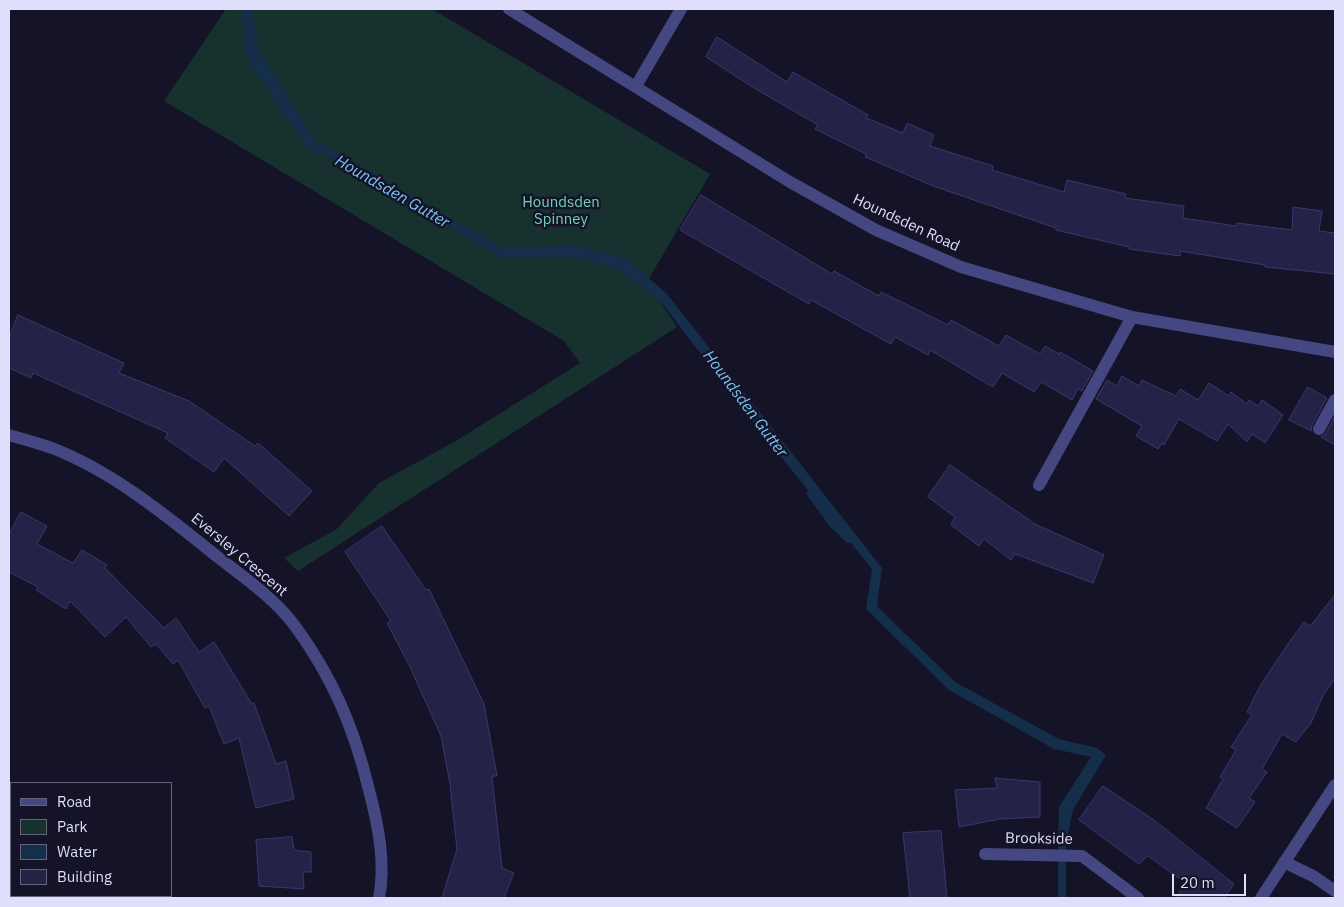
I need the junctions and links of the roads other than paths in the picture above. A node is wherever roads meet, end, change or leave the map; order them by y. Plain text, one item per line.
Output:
1 (508, 9) edge
2 (681, 9) edge
3 (636, 86) junction
4 (1132, 317) junction
5 (1335, 352) edge
6 (1335, 400) edge
7 (1319, 429) dead end
8 (9, 435) edge
9 (1039, 485) dead end
10 (1335, 785) edge
11 (985, 854) dead end
12 (1284, 862) junction
13 (1335, 892) edge
14 (379, 898) edge
15 (1138, 898) edge
16 (1261, 898) edge

1 - 3 street, Houndsden Road
2 - 3 street
3 - 4 street, Houndsden Road
4 - 5 street, Houndsden Road
4 - 9 street
6 - 7 street
8 - 14 street, Eversley Crescent
10 - 12 street
11 - 15 street, Brookside
12 - 13 street
12 - 16 street

